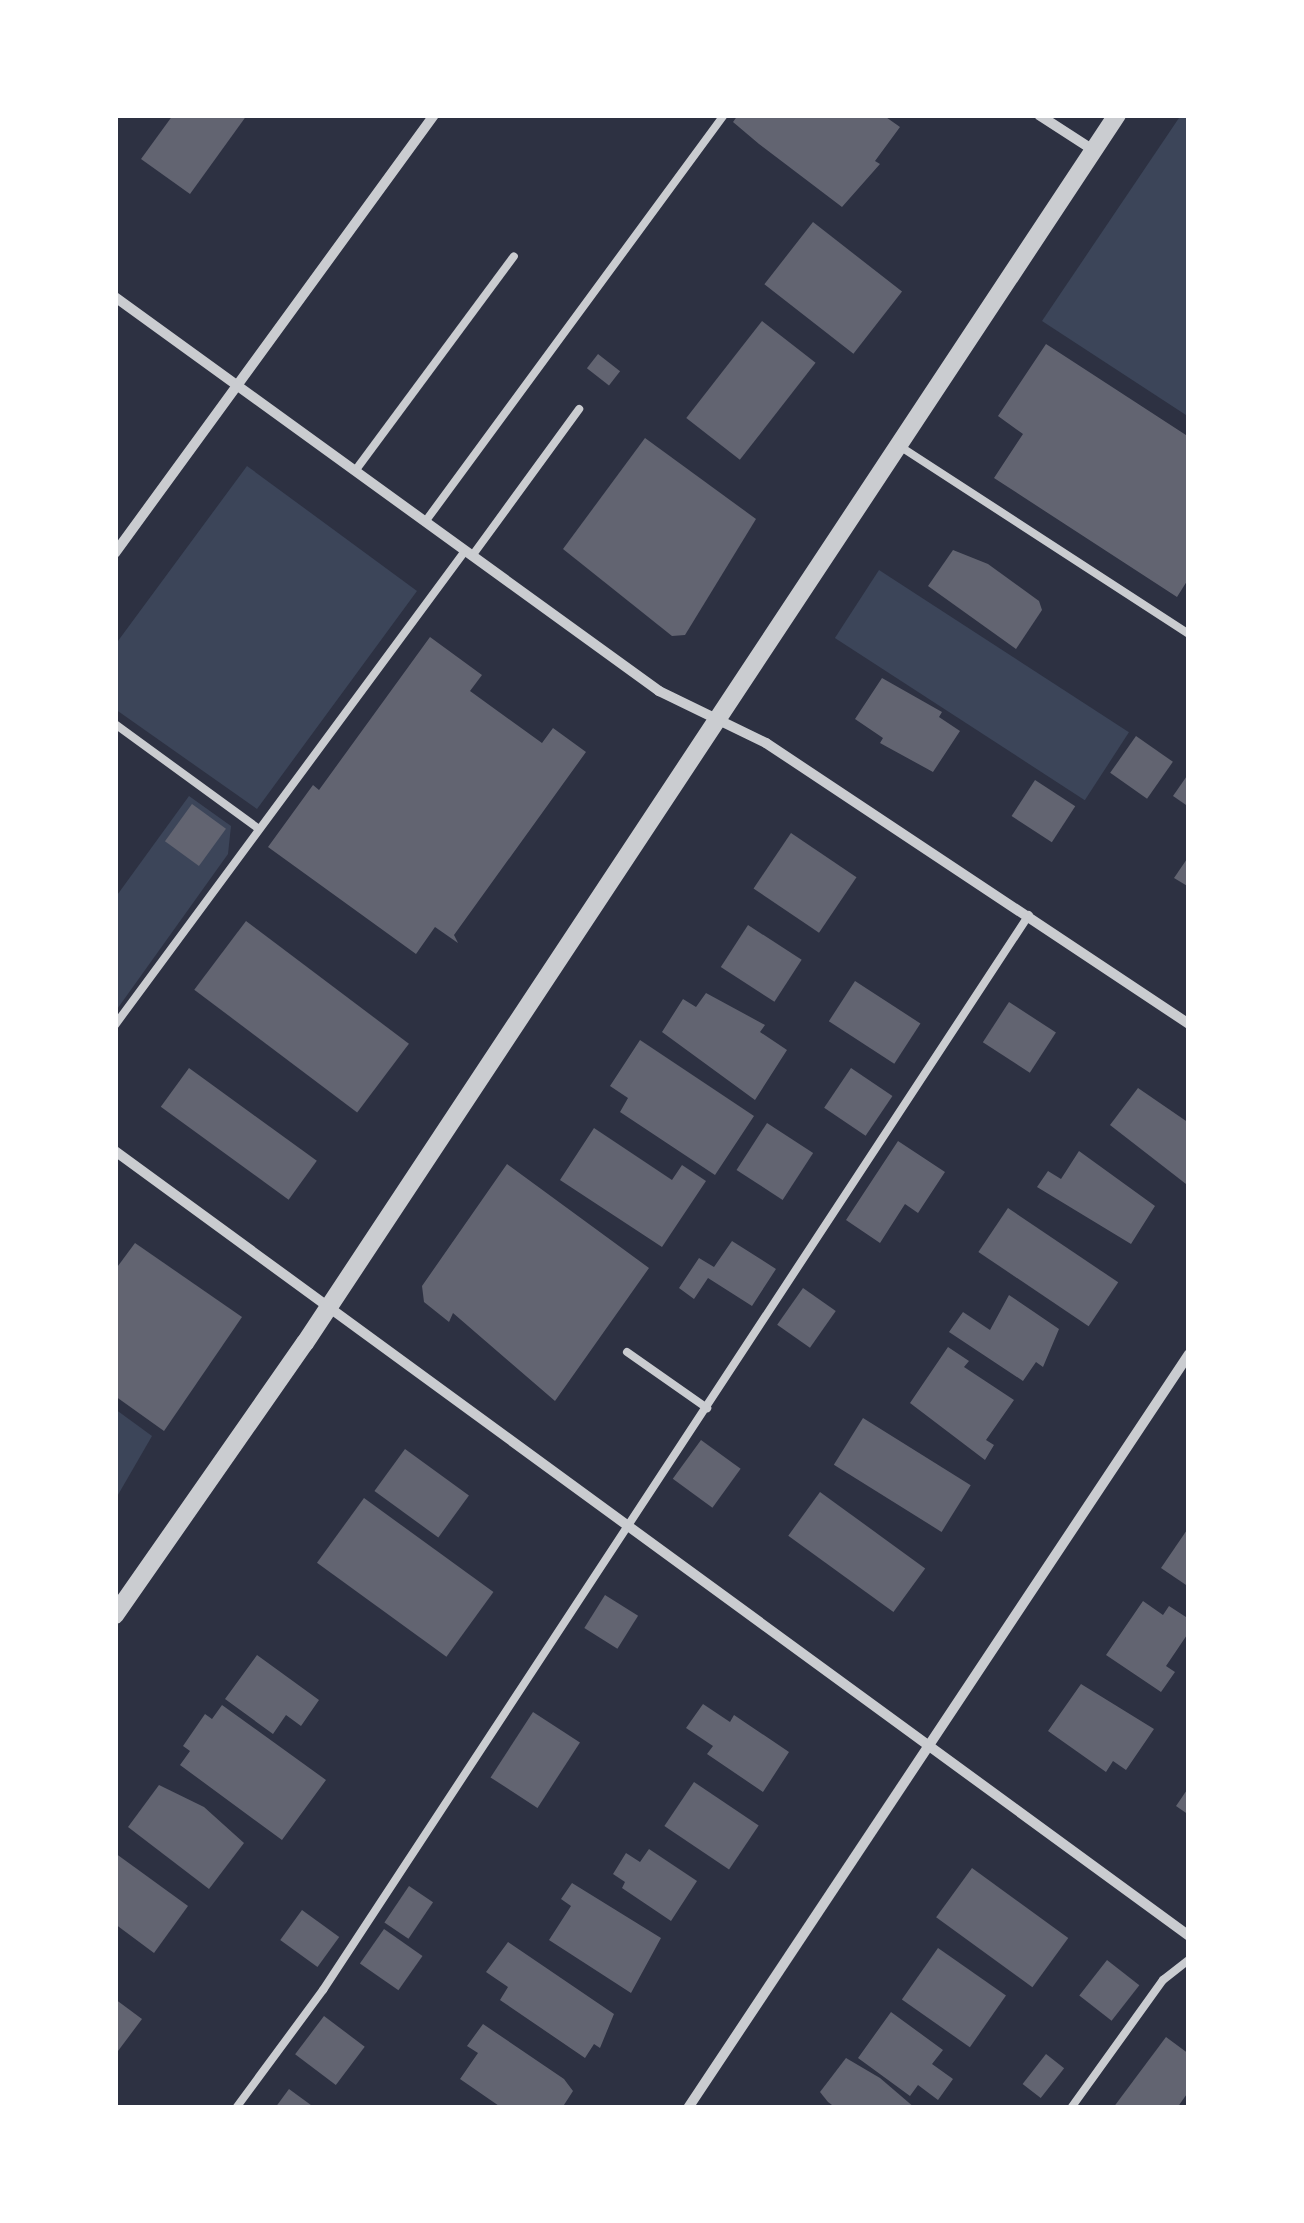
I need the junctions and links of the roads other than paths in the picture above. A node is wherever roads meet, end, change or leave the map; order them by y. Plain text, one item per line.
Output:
1 (434, 115) edge
2 (724, 115) edge
3 (1040, 115) edge
4 (1118, 115) edge
5 (1093, 150) junction
6 (514, 256) dead end
7 (115, 297) edge
8 (236, 386) junction
9 (580, 409) dead end
10 (897, 444) junction
11 (356, 471) junction
12 (425, 522) junction
13 (115, 553) edge
14 (469, 553) junction
15 (1189, 634) edge
16 (716, 718) junction
17 (115, 724) edge
18 (259, 829) junction
19 (1029, 915) junction
20 (1189, 1024) edge
21 (115, 1025) edge
22 (115, 1151) edge
23 (330, 1306) junction
24 (627, 1352) dead end
25 (1189, 1354) edge
26 (706, 1408) junction
27 (630, 1524) junction
28 (115, 1615) edge
29 (922, 1747) junction
30 (1189, 1936) edge
31 (1189, 1960) edge
32 (236, 2108) edge
33 (688, 2108) edge
34 (1070, 2108) edge

1 - 8 street
2 - 12 lane
3 - 5 street
4 - 5 street
5 - 10 street
6 - 11 lane
7 - 8 street
8 - 11 street
8 - 13 street
9 - 14 lane
10 - 15 lane
10 - 16 street
11 - 12 street
12 - 14 street
14 - 16 street
14 - 18 lane
16 - 19 street
16 - 23 street
17 - 18 lane
18 - 21 lane
19 - 20 street
19 - 26 lane
22 - 23 street
23 - 27 street
23 - 28 street
24 - 26 lane
25 - 29 street
26 - 27 lane
27 - 29 street
27 - 32 lane
29 - 30 street
29 - 33 street
31 - 34 lane

